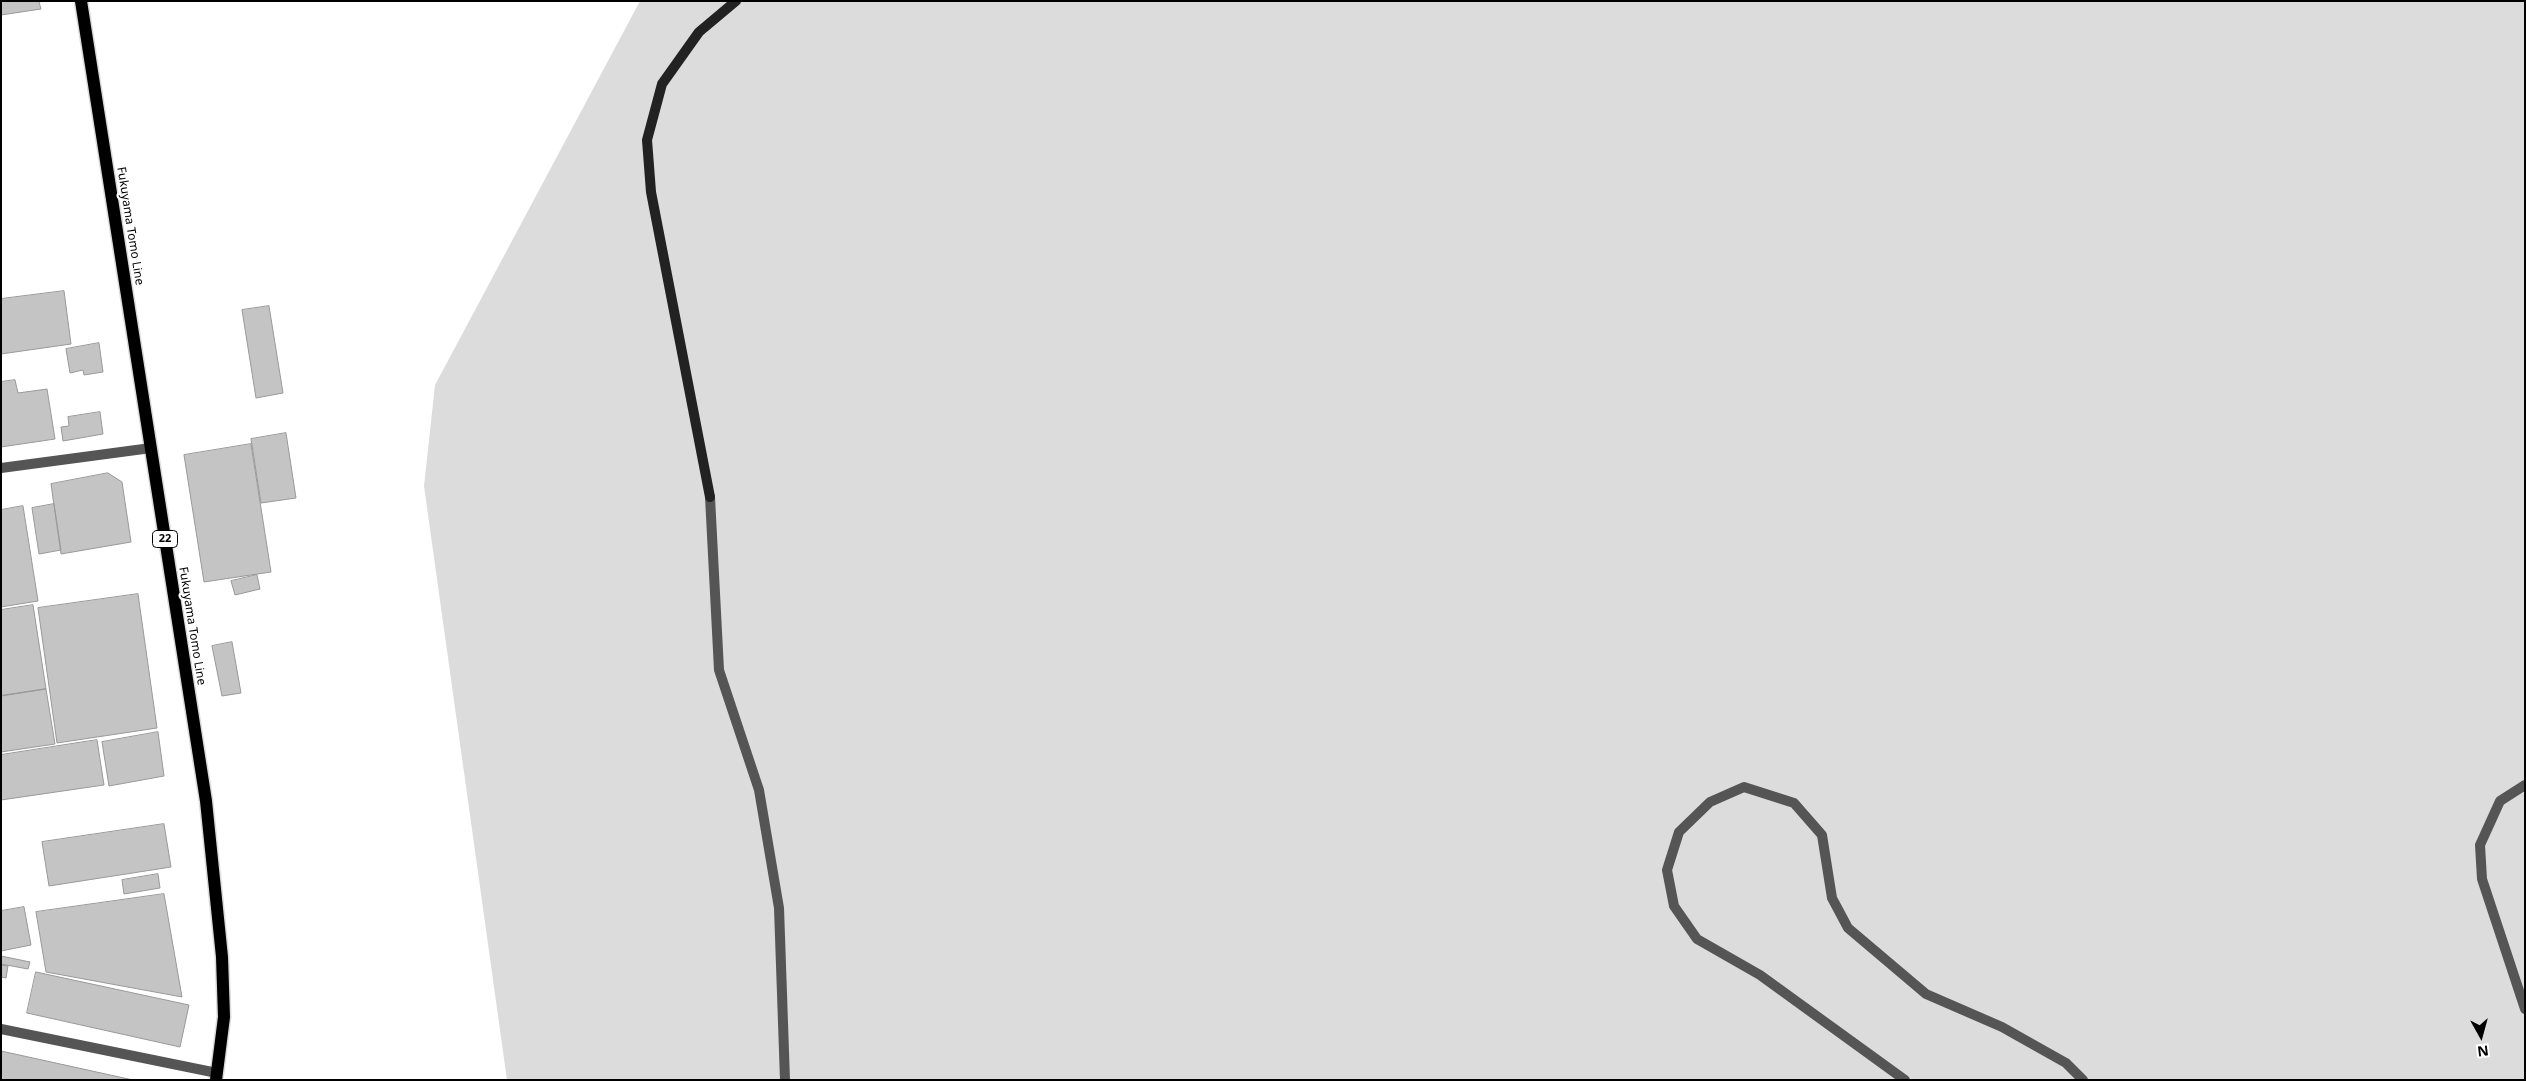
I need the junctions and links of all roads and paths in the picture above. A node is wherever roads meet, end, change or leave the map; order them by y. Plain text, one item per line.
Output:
1 (81, 1) edge
2 (736, 1) edge
3 (151, 448) junction
4 (1, 468) edge
5 (2525, 785) edge
6 (2525, 1009) edge
7 (1, 1029) edge
8 (217, 1076) edge
9 (785, 1080) edge
10 (1905, 1080) edge
11 (2083, 1080) edge

1 - 3 main road, Fukuyama Tomo Line / 22
2 - 9 street
3 - 4 street
3 - 8 main road, Fukuyama Tomo Line / 22
5 - 6 street
7 - 8 street
10 - 11 street

